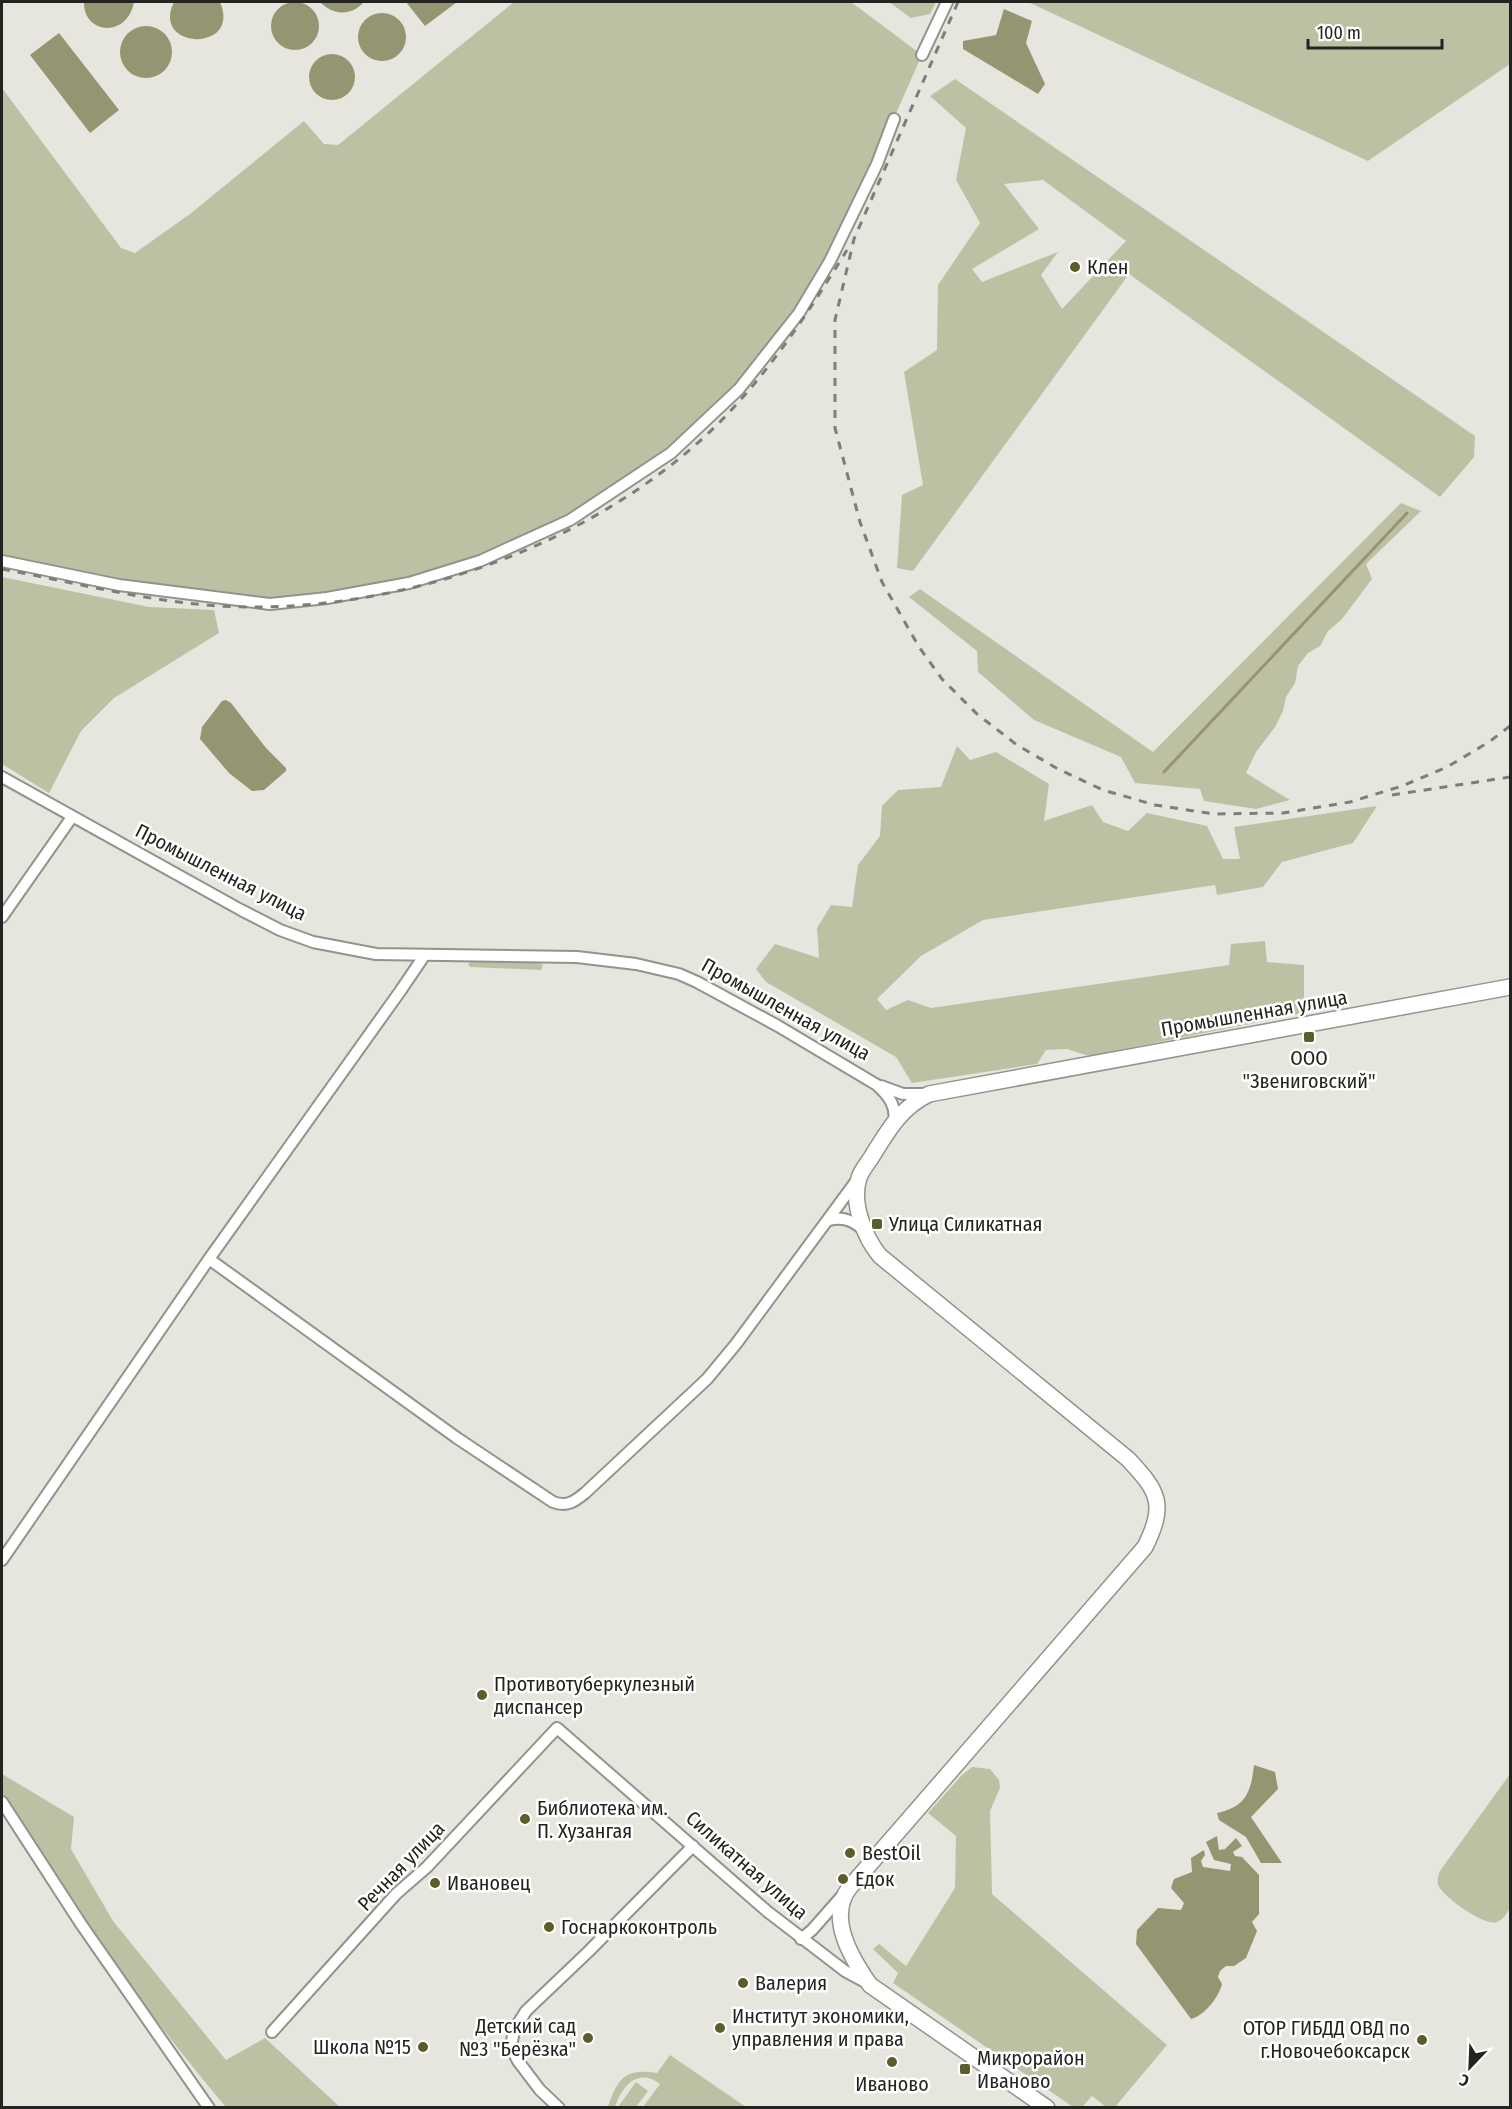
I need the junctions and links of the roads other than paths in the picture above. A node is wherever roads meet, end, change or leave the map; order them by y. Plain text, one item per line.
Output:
1 (947, 2) edge
2 (922, 55) dead end
3 (894, 119) dead end
4 (2, 561) edge
5 (2, 777) edge
6 (72, 817) junction
7 (2, 917) edge
8 (424, 956) junction
9 (1510, 987) edge
10 (878, 1084) junction
11 (929, 1094) junction
12 (894, 1122) junction
13 (859, 1177) junction
14 (829, 1220) junction
15 (865, 1230) junction
16 (209, 1259) junction
17 (2, 1560) edge
18 (557, 1728) joint
19 (2, 1802) edge
20 (693, 1846) junction
21 (846, 1892) junction
22 (801, 1939) junction
23 (870, 1985) junction
24 (272, 2032) dead end
25 (209, 2108) edge
26 (560, 2108) edge
27 (1047, 2108) edge

1 - 2 street
3 - 4 street
5 - 6 street, Промышленная улица
6 - 7 street
6 - 8 street, Промышленная улица
8 - 10 street, Промышленная улица
8 - 16 street
9 - 11 street, Промышленная улица
10 - 11 street
10 - 12 street, Промышленная улица
11 - 12 street, Промышленная улица
12 - 13 street
13 - 14 street
13 - 15 street
14 - 15 street
14 - 16 street
15 - 21 street
16 - 17 street
18 - 20 street, Силикатная улица
18 - 24 street, Речная улица
19 - 25 street
20 - 22 street, Силикатная улица
20 - 26 street
21 - 22 street
21 - 23 street
22 - 23 street, Силикатная улица
23 - 27 street

